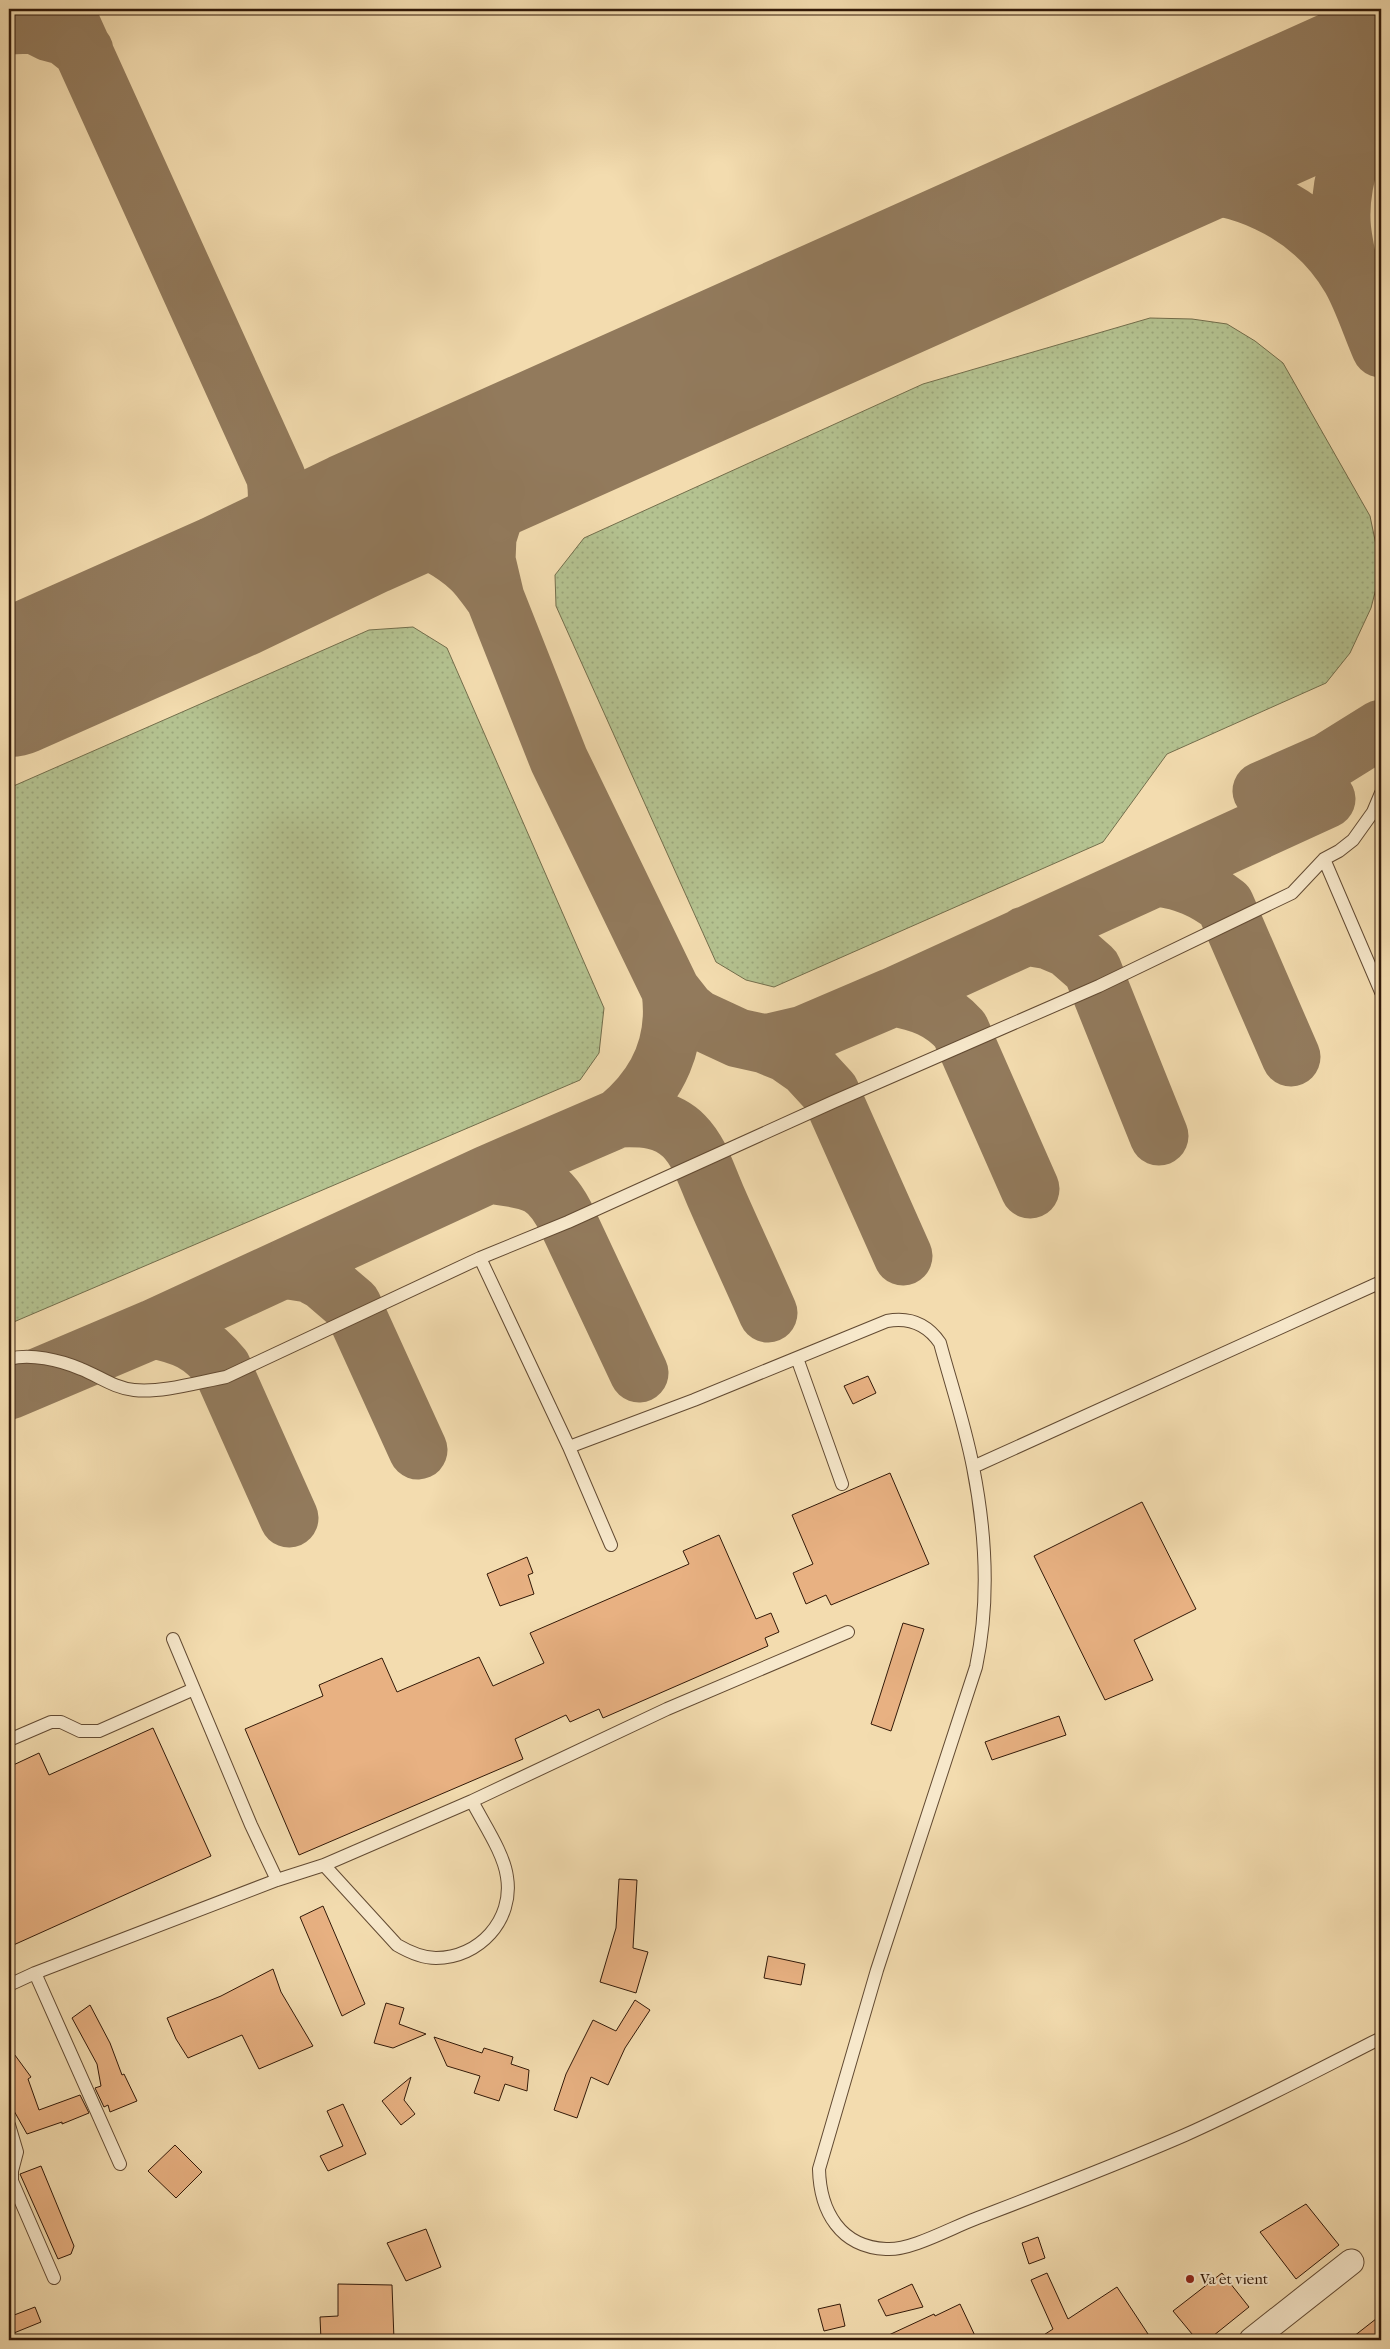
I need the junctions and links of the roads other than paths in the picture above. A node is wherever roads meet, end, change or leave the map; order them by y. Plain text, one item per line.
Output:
1 (1381, 793) edge
2 (1324, 859) junction
3 (1381, 992) edge
4 (480, 1258) junction
5 (1381, 1282) edge
6 (797, 1358) junction
7 (9, 1359) edge
8 (569, 1447) junction
9 (973, 1467) junction
10 (842, 1484) dead end
11 (611, 1545) dead end
12 (848, 1632) dead end
13 (173, 1639) dead end
14 (194, 1689) junction
15 (9, 1740) edge
16 (472, 1801) junction
17 (324, 1865) junction
18 (276, 1880) junction
19 (35, 1973) junction
20 (9, 1985) edge
21 (1381, 2038) edge
22 (9, 2125) edge
23 (120, 2164) dead end
24 (1351, 2262) dead end
25 (54, 2278) dead end
26 (1252, 2340) edge

1 - 2 lane
2 - 3 lane
2 - 4 lane
4 - 7 lane
4 - 8 lane
5 - 9 lane
6 - 8 lane
6 - 9 lane
6 - 10 lane
8 - 11 lane
9 - 21 lane
12 - 16 lane
13 - 14 lane
14 - 15 lane
14 - 18 lane
16 - 17 lane
16 - 17 lane
17 - 18 lane
18 - 19 lane
19 - 20 lane
19 - 23 lane
22 - 25 lane
24 - 26 street

